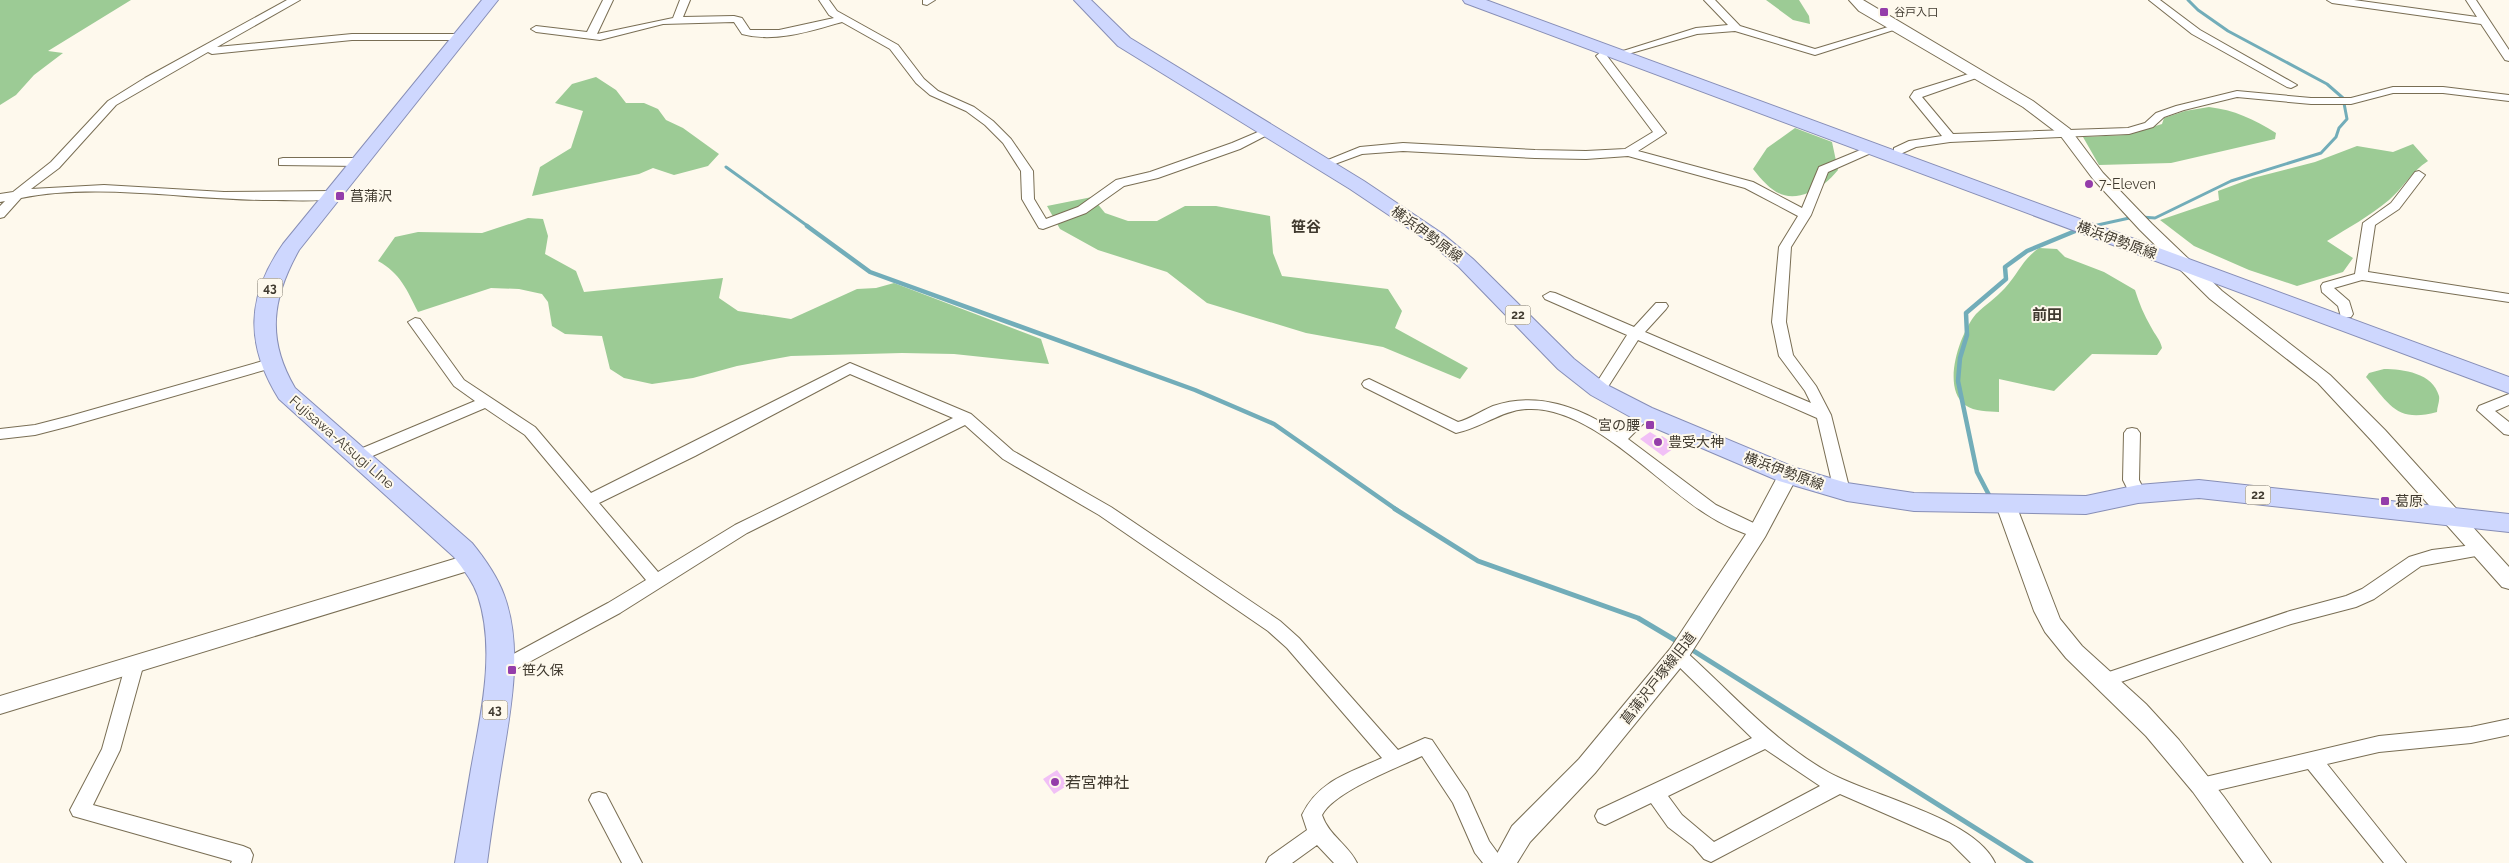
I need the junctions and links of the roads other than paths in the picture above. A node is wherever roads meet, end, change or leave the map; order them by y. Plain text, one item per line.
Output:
1 (295, 0) edge
2 (490, 0) edge
3 (608, 0) edge
4 (685, 0) edge
5 (824, 0) edge
6 (1082, 0) edge
7 (1471, 0) edge
8 (1489, 0) edge
9 (1709, 0) edge
10 (1855, 0) edge
11 (1860, 0) edge
12 (2154, 0) edge
13 (2332, 0) edge
14 (2471, 0) edge
15 (842, 18) junction
16 (677, 20) junction
17 (2484, 20) junction
18 (1898, 27) junction
19 (1736, 28) junction
20 (536, 29) dead end
21 (591, 36) junction
22 (460, 37) junction
23 (1607, 50) junction
24 (1628, 51) junction
25 (202, 52) junction
26 (2509, 58) edge
27 (1978, 74) junction
28 (2291, 85) dead end
29 (2509, 98) edge
30 (1269, 131) junction
31 (2065, 132) junction
32 (1950, 138) junction
33 (1874, 149) junction
34 (1898, 151) junction
35 (1628, 152) junction
36 (283, 162) dead end
37 (359, 162) junction
38 (1324, 164) junction
39 (2419, 175) dead end
40 (19, 192) junction
41 (332, 195) junction
42 (0, 198) edge
43 (0, 214) edge
44 (1805, 215) junction
45 (2177, 258) junction
46 (2361, 276) junction
47 (1550, 296) dead end
48 (2509, 298) edge
49 (1660, 306) dead end
50 (2346, 314) junction
51 (415, 322) dead end
52 (1636, 334) junction
53 (270, 364) junction
54 (2509, 376) edge
55 (1369, 384) dead end
56 (2509, 385) edge
57 (1599, 390) junction
58 (2509, 399) edge
59 (485, 402) junction
60 (1644, 414) junction
61 (1824, 415) junction
62 (966, 418) junction
63 (2509, 430) edge
64 (2132, 433) dead end
65 (0, 434) edge
66 (1618, 440) junction
67 (358, 456) junction
68 (1788, 475) junction
69 (1842, 491) junction
70 (2138, 494) junction
71 (589, 502) junction
72 (2006, 506) junction
73 (2453, 518) junction
74 (2509, 523) edge
75 (1758, 532) junction
76 (2481, 550) junction
77 (474, 561) junction
78 (656, 581) junction
79 (2509, 581) edge
80 (1682, 648) junction
81 (135, 663) junction
82 (501, 669) junction
83 (2106, 680) junction
84 (0, 706) edge
85 (2509, 727) edge
86 (1766, 740) junction
87 (1395, 760) junction
88 (2313, 761) junction
89 (1838, 786) junction
90 (2201, 786) junction
91 (1654, 792) junction
92 (599, 800) dead end
93 (1605, 816) dead end
94 (1318, 833) junction
95 (241, 863) edge
96 (471, 863) edge
97 (632, 863) edge
98 (1276, 863) edge
99 (1347, 863) edge
100 (1495, 863) edge
101 (1504, 863) edge
102 (1985, 863) edge
103 (2259, 863) edge
104 (2396, 863) edge

1 - 25 street
2 - 22 main road, Fujisawa-Atsugi LIne / 43
3 - 21 street
4 - 16 street
5 - 15 street
6 - 30 main road, 横浜伊勢原線 / 22
7 - 23 main road, 横浜伊勢原線
8 - 24 main road, 横浜伊勢原線
9 - 19 street
10 - 11 street
10 - 18 street
12 - 28 street
13 - 17 street
14 - 17 street
15 - 16 street
15 - 30 street
16 - 21 street
17 - 26 street
18 - 19 street
18 - 27 street
19 - 24 street
20 - 21 street
22 - 25 street
22 - 37 main road, Fujisawa-Atsugi LIne / 43
23 - 33 main road, 横浜伊勢原線
23 - 35 street
24 - 34 main road, 横浜伊勢原線
25 - 40 street
27 - 31 street
27 - 32 street
29 - 31 street
30 - 38 main road, 横浜伊勢原線 / 22
31 - 32 street
31 - 45 street
32 - 34 street
33 - 44 street
33 - 45 main road, 横浜伊勢原線
34 - 45 main road, 横浜伊勢原線
35 - 38 street
35 - 44 street
36 - 37 street
37 - 41 main road, Fujisawa-Atsugi LIne / 43
38 - 57 main road, 横浜伊勢原線 / 22
39 - 46 street
40 - 41 street
40 - 42 street
40 - 43 street
41 - 53 main road, Fujisawa-Atsugi LIne / 43
44 - 61 street
45 - 50 main road, 横浜伊勢原線
45 - 56 main road, 横浜伊勢原線
45 - 73 street
46 - 48 street
46 - 50 street
47 - 52 street
49 - 52 street
50 - 54 main road, 横浜伊勢原線
51 - 59 street
52 - 57 street
52 - 61 street
53 - 65 street
53 - 67 main road, Fujisawa-Atsugi LIne / 43
55 - 66 street
57 - 60 main road, 横浜伊勢原線 / 22
58 - 63 street
59 - 67 street
59 - 71 street
60 - 66 street
60 - 68 main road, 横浜伊勢原線 / 22
61 - 69 street
62 - 71 street
62 - 78 street
62 - 87 street
64 - 70 street
66 - 75 street
67 - 77 main road, Fujisawa-Atsugi LIne / 43
68 - 69 main road, 横浜伊勢原線 / 22
68 - 75 street, 菖蒲沢戸塚線旧道
69 - 72 main road, 横浜伊勢原線 / 22
70 - 72 main road, 横浜伊勢原線 / 22
70 - 73 main road, 横浜伊勢原線 / 22
71 - 78 street
72 - 83 street
73 - 74 main road, 横浜伊勢原線 / 22
73 - 76 street
75 - 80 street, 菖蒲沢戸塚線旧道
76 - 79 street
76 - 83 street
77 - 81 street
77 - 82 main road, Fujisawa-Atsugi LIne / 43
78 - 82 street
80 - 86 street
80 - 101 street, 菖蒲沢戸塚線旧道
81 - 84 street
81 - 95 street
82 - 96 main road, Fujisawa-Atsugi LIne / 43
83 - 90 street
85 - 88 street
86 - 89 street
86 - 91 street
87 - 94 street
87 - 100 street
88 - 90 street
88 - 104 street
89 - 91 street
89 - 102 street
90 - 103 street
91 - 93 street
92 - 97 street
94 - 98 street
94 - 99 street

